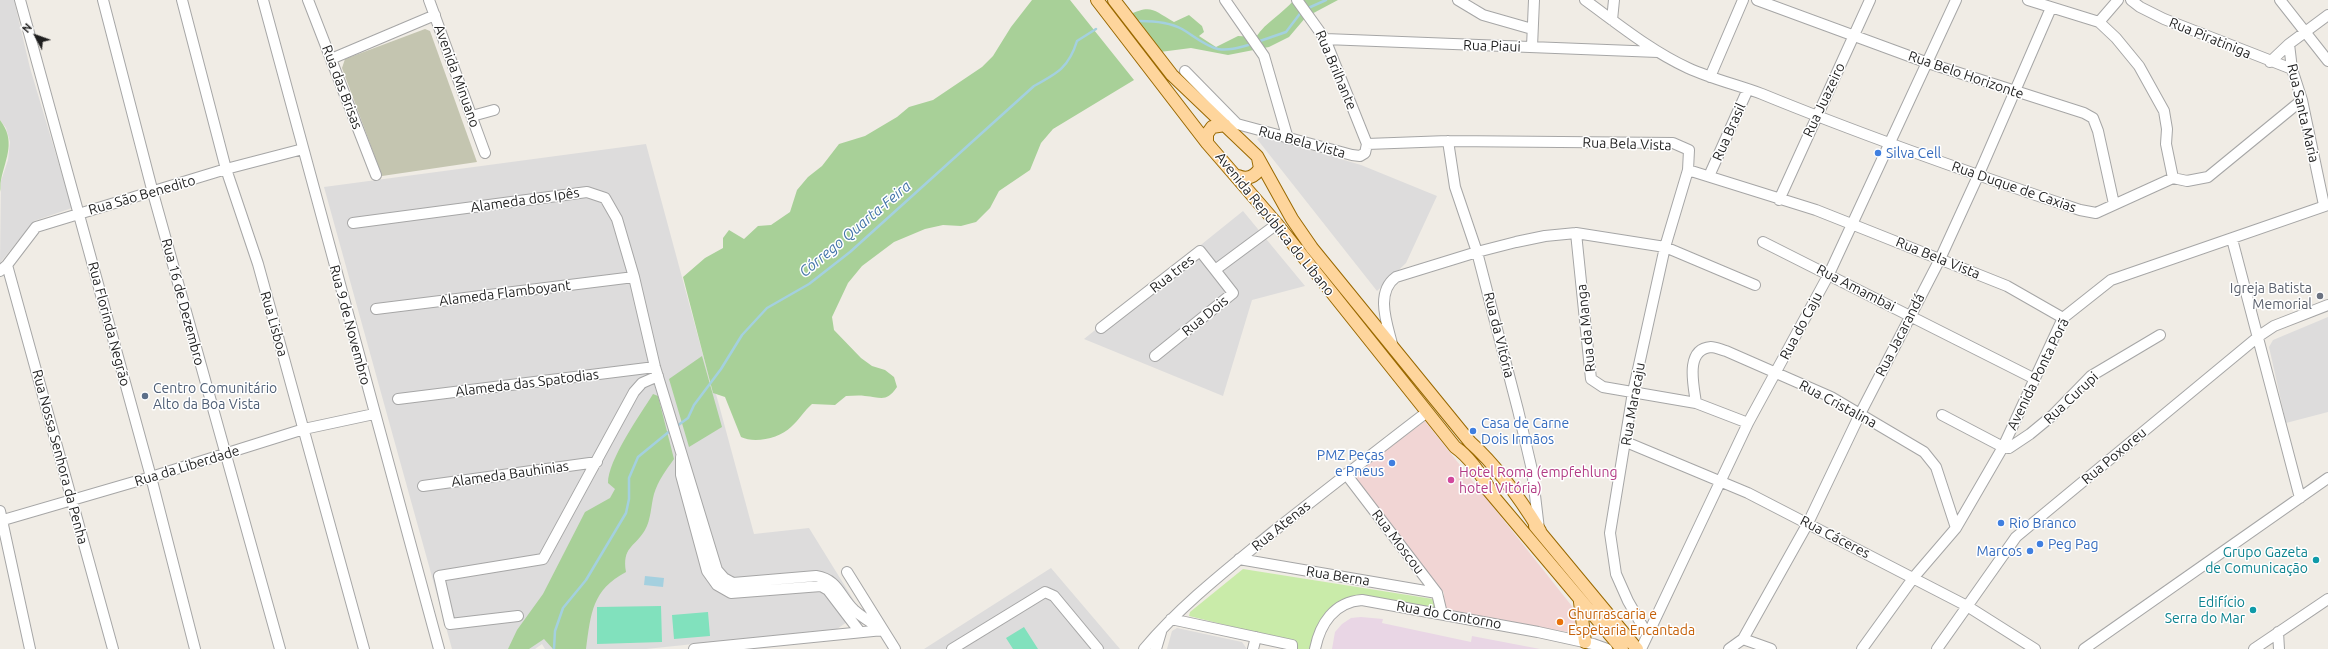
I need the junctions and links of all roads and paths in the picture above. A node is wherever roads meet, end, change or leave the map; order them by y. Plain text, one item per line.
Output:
1 (20, 0) edge
2 (103, 0) edge
3 (182, 0) edge
4 (263, 0) edge
5 (308, 0) edge
6 (429, 0) edge
7 (1098, 0) edge
8 (1114, 0) edge
9 (1225, 0) edge
10 (1458, 0) edge
11 (1534, 0) edge
12 (1586, 0) edge
13 (1614, 0) edge
14 (1743, 0) edge
15 (1757, 0) edge
16 (1870, 0) edge
17 (1956, 0) edge
18 (2028, 0) edge
19 (2118, 0) edge
20 (2131, 0) edge
21 (2280, 0) edge
22 (1298, 2) edge
23 (2051, 8) junction
24 (435, 15) junction
25 (2328, 15) edge
26 (1612, 20) junction
27 (2099, 22) junction
28 (1532, 29) junction
29 (2306, 32) junction
30 (1854, 37) junction
31 (1325, 39) junction
32 (2289, 44) junction
33 (1532, 47) junction
34 (1658, 52) junction
35 (331, 59) junction
36 (2328, 61) edge
37 (2270, 62) junction
38 (1928, 63) junction
39 (2292, 69) junction
40 (1185, 71) dead end
41 (1710, 77) junction
42 (1748, 89) junction
43 (2014, 92) junction
44 (2302, 100) junction
45 (494, 110) dead end
46 (472, 116) junction
47 (1816, 116) junction
48 (1231, 125) junction
49 (1288, 139) junction
50 (1448, 141) junction
51 (1207, 143) junction
52 (1366, 144) junction
53 (1890, 144) junction
54 (303, 149) junction
55 (485, 153) dead end
56 (1257, 156) junction
57 (226, 169) junction
58 (1688, 170) junction
59 (376, 175) dead end
60 (1238, 176) junction
61 (1709, 176) junction
62 (1978, 176) junction
63 (2173, 178) junction
64 (153, 193) junction
65 (1779, 200) junction
66 (2114, 204) junction
67 (2326, 205) edge
68 (79, 213) junction
69 (353, 223) dead end
70 (1277, 224) junction
71 (1852, 224) junction
72 (1576, 233) junction
73 (2232, 239) junction
74 (1763, 242) dead end
75 (1665, 247) junction
76 (1477, 252) junction
77 (1940, 259) junction
78 (3, 268) edge
79 (1215, 270) junction
80 (1829, 274) junction
81 (634, 277) junction
82 (1755, 285) dead end
83 (2328, 305) edge
84 (376, 309) dead end
85 (1909, 315) junction
86 (2063, 318) junction
87 (1101, 328) dead end
88 (2160, 335) dead end
89 (2259, 336) junction
90 (1393, 348) junction
91 (1155, 356) dead end
92 (657, 372) junction
93 (1776, 372) junction
94 (2035, 378) junction
95 (1632, 392) junction
96 (398, 399) dead end
97 (1696, 403) junction
98 (1427, 412) junction
99 (374, 414) junction
100 (1860, 414) junction
101 (1942, 415) dead end
102 (1748, 423) junction
103 (304, 429) junction
104 (1626, 442) junction
105 (2003, 447) junction
106 (225, 454) junction
107 (597, 462) junction
108 (1346, 474) junction
109 (151, 477) junction
110 (2328, 478) edge
111 (1721, 481) junction
112 (423, 486) dead end
113 (2300, 498) junction
114 (72, 499) junction
115 (1, 517) edge
116 (1808, 523) junction
117 (1956, 528) junction
118 (1540, 531) junction
119 (1240, 559) junction
120 (846, 572) dead end
121 (1914, 577) junction
122 (830, 586) junction
123 (1437, 592) junction
124 (2328, 599) edge
125 (1580, 600) junction
126 (1967, 606) junction
127 (1442, 614) junction
128 (518, 616) dead end
129 (862, 616) junction
130 (1170, 619) junction
131 (852, 624) junction
132 (1162, 627) junction
133 (883, 630) junction
134 (860, 632) junction
135 (2278, 632) junction
136 (1648, 634) junction
137 (1256, 637) junction
138 (1743, 640) junction
139 (1585, 642) junction
140 (762, 645) edge
141 (1292, 647) edge
142 (30, 649) edge
143 (112, 649) edge
144 (195, 649) edge
145 (280, 649) edge
146 (364, 649) edge
147 (439, 649) edge
148 (694, 649) edge
149 (896, 649) edge
150 (952, 649) edge
151 (1098, 649) edge
152 (1144, 649) edge
153 (1156, 649) edge
154 (1253, 649) edge
155 (1316, 649) edge
156 (1607, 649) edge
157 (1622, 649) edge
158 (1637, 649) edge
159 (1640, 649) edge
160 (1729, 649) edge
161 (1772, 649) edge
162 (1862, 649) edge
163 (1937, 649) edge
164 (2035, 649) edge
165 (2084, 649) edge
166 (2254, 649) edge
167 (2279, 649) edge

1 - 68 street, Rua Florinda Negrão
2 - 64 street, Rua 16 de Dezembro
3 - 57 street, Rua Lisboa
4 - 54 street, Rua 9 de Novembro
5 - 35 street, Rua das Brisas
6 - 24 street, Avenida Minuano
7 - 51 main road, Avenida República do Líbano
8 - 48 main road, Avenida República do Líbano
9 - 49 street
10 - 28 street
11 - 28 street
12 - 26 street, Rua Duque de Caxias
13 - 26 street
14 - 41 street
15 - 30 street, Rua Belo Horizonte
16 - 30 street, Rua Juazeiro
17 - 38 street, Rua do Caju
18 - 23 street
19 - 27 street
20 - 37 street, Rua Piratiniga
21 - 29 street
22 - 31 street, Rua Brilhante
23 - 27 street
23 - 43 street, Rua Jacarandá
24 - 35 street
24 - 46 street, Avenida Minuano
25 - 29 street
26 - 34 street, Rua Duque de Caxias
27 - 63 street
28 - 33 street
29 - 32 street
29 - 36 street
30 - 38 street, Rua Belo Horizonte
30 - 47 street, Rua Juazeiro
31 - 33 street, Rua Piaui
31 - 52 street, Rua Brilhante
32 - 37 street
32 - 39 street, Rua Santa Maria
33 - 34 street, Rua Piaui
34 - 41 street, Rua Duque de Caxias
35 - 59 street, Rua das Brisas
37 - 39 street, Rua Piratiniga
38 - 43 street, Rua Belo Horizonte
38 - 53 street, Rua do Caju
39 - 44 street, Rua Santa Maria
40 - 48 street
41 - 42 street, Rua Duque de Caxias
42 - 47 street, Rua Duque de Caxias
42 - 61 street, Rua Brasil
43 - 62 street, Rua Jacarandá
43 - 66 street, Rua Belo Horizonte
44 - 63 street, Rua Duque de Caxias
44 - 67 street, Rua Santa Maria
45 - 46 street
46 - 55 street, Avenida Minuano
47 - 53 street, Rua Duque de Caxias
47 - 65 street, Rua Juazeiro
48 - 49 street, Rua Bela Vista
48 - 51 main road
48 - 56 main road, Avenida República do Líbano
49 - 52 street, Rua Bela Vista
50 - 52 street, Rua Bela Vista
50 - 58 street, Rua Bela Vista
50 - 76 street, Rua da Vitória
51 - 60 main road, Avenida República do Líbano
53 - 62 street, Rua Duque de Caxias
53 - 71 street, Rua do Caju
54 - 57 street, Rua São Benedito
54 - 99 street, Rua 9 de Novembro
56 - 60 main road
56 - 90 main road, Avenida República do Líbano
57 - 64 street, Rua São Benedito
57 - 103 street, Rua Lisboa
58 - 61 street, Rua Bela Vista
58 - 75 street, Rua Maracaju
60 - 70 main road, Avenida República do Líbano
61 - 65 street, Rua Bela Vista
62 - 66 street, Rua Duque de Caxias
62 - 77 street, Rua Jacarandá
63 - 66 street, Rua Duque de Caxias
64 - 68 street, Rua São Benedito
64 - 106 street, Rua 16 de Dezembro
65 - 71 street, Rua Bela Vista
67 - 73 street, Avenida Ponta Porã
68 - 78 street, Rua São Benedito
68 - 109 street, Rua Florinda Negrão
69 - 81 street, Alameda dos Ipês
70 - 79 street, Rua tres
70 - 98 main road, Avenida República do Líbano
71 - 77 street, Rua Bela Vista
71 - 80 street, Rua do Caju
72 - 75 street
72 - 76 street
72 - 95 street, Rua da Manga
73 - 86 street, Avenida Ponta Porã
73 - 89 street
74 - 80 street, Rua Amambai
75 - 82 street
75 - 95 street, Rua Maracaju
76 - 90 street
76 - 118 street, Rua da Vitória
77 - 85 street, Rua Jacarandá
77 - 86 street, Rua Bela Vista
78 - 114 street, Rua Nossa Senhora da Penha
79 - 87 street, Rua tres
79 - 91 street, Rua Dois
80 - 85 street, Rua Amambai
80 - 93 street, Rua do Caju
81 - 84 street, Alameda Flamboyant
81 - 92 street, Alameda dos Ipês
83 - 89 street, Rua Poxoreu
85 - 94 street, Rua Amambai
85 - 100 street, Rua Jacarandá
86 - 94 street, Avenida Ponta Porã
88 - 105 street, Rua Curupi
89 - 113 street
89 - 126 street, Rua Poxoreu
90 - 118 main road, Avenida República do Líbano
92 - 96 street, Alameda das Spatodias
92 - 107 street
92 - 122 street, Alameda dos Ipês
93 - 97 street, Rua Cristalina
93 - 100 street, Rua Cristalina
93 - 102 street, Rua do Caju
94 - 105 street, Avenida Ponta Porã
95 - 97 street
95 - 104 street, Rua Maracaju
97 - 102 street
98 - 108 street, Rua Atenas
98 - 125 main road, Avenida República do Líbano
99 - 103 street, Rua da Liberdade
99 - 147 street, Rua 9 de Novembro
100 - 116 street, Rua Jacarandá
100 - 117 street, Rua Cristalina
101 - 105 street
102 - 111 street, Rua do Caju
103 - 106 street, Rua da Liberdade
103 - 146 street, Rua Lisboa
104 - 111 street, Rua Cáceres
104 - 136 street, Rua Maracaju
105 - 117 street, Avenida Ponta Porã
106 - 109 street, Rua da Liberdade
106 - 145 street, Rua 16 de Dezembro
107 - 112 street, Alameda Bauhinias
107 - 128 street
108 - 119 street, Rua Atenas
108 - 123 street, Rua Moscou
109 - 114 street, Rua da Liberdade
109 - 144 street, Rua Florinda Negrão
110 - 113 street
111 - 116 street, Rua Cáceres
111 - 136 street, Rua do Caju
113 - 165 street
114 - 115 street, Rua da Liberdade
114 - 143 street, Rua Nossa Senhora da Penha
115 - 142 street
116 - 121 street, Rua Cáceres
116 - 138 street, Rua Jacarandá
117 - 121 street, Avenida Ponta Porã
118 - 158 main road, Avenida República do Líbano
119 - 123 street, Rua Berna
119 - 130 street, Rua Atenas
120 - 133 street
121 - 126 street, Rua Cáceres
121 - 162 street, Avenida Ponta Porã
122 - 129 street
122 - 131 street
123 - 127 street, Rua Moscou
124 - 135 street
125 - 139 main road
125 - 157 main road, Avenida República do Líbano
126 - 163 street, Rua Poxoreu
126 - 164 street, Rua Cáceres
127 - 139 street, Rua do Contorno
127 - 155 street, Rua do Contorno
129 - 131 street
129 - 133 street
130 - 132 street, Rua Atenas
130 - 137 street
131 - 134 street
132 - 152 street, Rua Atenas
132 - 153 street
133 - 134 street
133 - 149 street
134 - 140 street
135 - 166 street
135 - 167 street
136 - 159 street, Rua do Caju
137 - 141 street
137 - 154 street
138 - 160 street, Rua Jacarandá
138 - 161 street
139 - 156 street, Rua do Contorno
140 - 148 street
150 - 151 street

